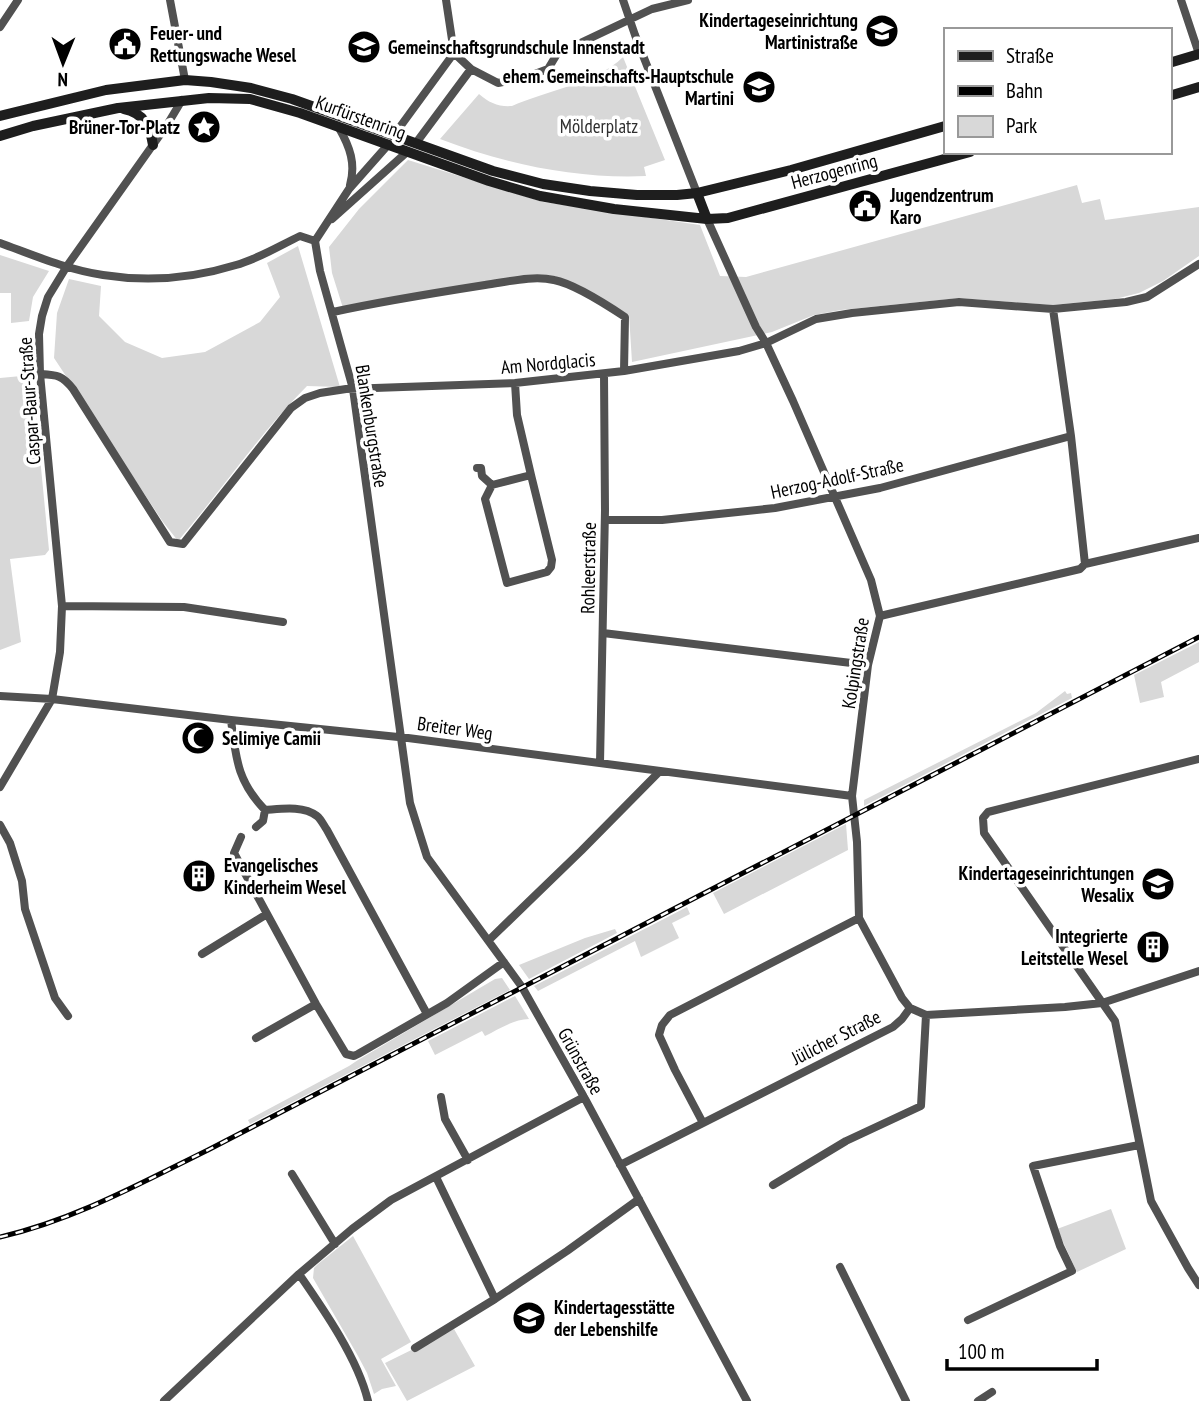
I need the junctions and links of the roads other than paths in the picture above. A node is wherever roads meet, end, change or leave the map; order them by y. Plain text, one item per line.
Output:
1 (18, 0) edge
2 (170, 0) edge
3 (446, 0) edge
4 (623, 0) edge
5 (688, 0) edge
6 (1181, 0) edge
7 (630, 19) junction
8 (0, 27) edge
9 (454, 53) junction
10 (1199, 55) edge
11 (1171, 62) edge
12 (471, 69) junction
13 (185, 80) junction
14 (1199, 88) edge
15 (1171, 95) edge
16 (181, 100) junction
17 (118, 108) junction
18 (0, 115) edge
19 (944, 126) edge
20 (340, 128) junction
21 (394, 135) junction
22 (0, 136) edge
23 (416, 143) junction
24 (153, 145) junction
25 (387, 146) junction
26 (407, 152) junction
27 (963, 154) edge
28 (349, 189) junction
29 (697, 193) junction
30 (707, 219) junction
31 (325, 225) junction
32 (315, 241) junction
33 (0, 243) edge
34 (1199, 264) edge
35 (67, 266) junction
36 (1053, 309) junction
37 (333, 312) junction
38 (766, 343) junction
39 (624, 370) junction
40 (40, 374) junction
41 (604, 374) junction
42 (515, 383) junction
43 (358, 389) junction
44 (1071, 436) junction
45 (477, 468) dead end
46 (531, 475) junction
47 (492, 485) junction
48 (834, 497) junction
49 (605, 520) junction
50 (1199, 538) edge
51 (1085, 564) junction
52 (62, 606) junction
53 (880, 616) junction
54 (283, 622) dead end
55 (603, 633) junction
56 (869, 665) junction
57 (0, 696) edge
58 (52, 699) junction
59 (232, 720) junction
60 (400, 737) junction
61 (1199, 759) edge
62 (600, 763) junction
63 (659, 772) junction
64 (0, 787) edge
65 (852, 796) junction
66 (265, 810) junction
67 (0, 825) edge
68 (256, 827) dead end
69 (241, 838) dead end
70 (267, 914) junction
71 (859, 918) junction
72 (489, 940) junction
73 (202, 954) dead end
74 (504, 962) junction
75 (1199, 971) edge
76 (1102, 1003) junction
77 (316, 1004) junction
78 (910, 1008) junction
79 (427, 1014) junction
80 (926, 1015) junction
81 (68, 1016) dead end
82 (256, 1038) dead end
83 (442, 1097) dead end
84 (584, 1097) junction
85 (703, 1122) junction
86 (1139, 1145) junction
87 (467, 1160) junction
88 (620, 1165) junction
89 (292, 1174) dead end
90 (436, 1177) junction
91 (773, 1185) dead end
92 (639, 1199) junction
93 (335, 1244) junction
94 (840, 1267) dead end
95 (299, 1274) junction
96 (1199, 1285) edge
97 (495, 1299) junction
98 (968, 1320) dead end
99 (415, 1348) dead end
100 (992, 1392) dead end
101 (164, 1401) edge
102 (368, 1401) edge
103 (747, 1401) edge
104 (906, 1401) edge
105 (978, 1401) edge

1 - 8 street
2 - 13 street
3 - 9 street
4 - 7 street
5 - 7 street
6 - 10 street
7 - 12 street
7 - 29 street
9 - 12 street
9 - 21 street
10 - 11 main road
12 - 23 street
13 - 16 main road
13 - 18 main road, Kurfürstenring
13 - 21 main road, Kurfürstenring
14 - 15 main road
16 - 17 main road, Kurfürstenring
16 - 20 main road, Kurfürstenring
16 - 24 street, Caspar-Baur-Straße
17 - 22 main road, Kurfürstenring
17 - 24 main road
19 - 29 main road, Herzogenring
20 - 25 main road, Kurfürstenring
20 - 28 street
21 - 23 main road, Kurfürstenring
21 - 25 main road
23 - 26 main road
23 - 29 main road, Kurfürstenring
24 - 35 street, Caspar-Baur-Straße
25 - 26 main road, Kurfürstenring
25 - 28 street
26 - 30 main road, Kurfürstenring
26 - 31 street
27 - 30 main road, Herzogenring
28 - 31 street
29 - 30 main road
30 - 38 street, Kolpingstraße
31 - 32 street
32 - 35 street
32 - 37 street, Blankenburgstraße
33 - 35 street
34 - 36 street, Am Nordglacis
35 - 40 street, Caspar-Baur-Straße
36 - 38 street, Am Nordglacis
36 - 44 street
37 - 39 street
37 - 43 street, Blankenburgstraße
38 - 39 street, Am Nordglacis
38 - 48 street, Kolpingstraße
39 - 41 street, Am Nordglacis
40 - 43 street, Am Nordglacis
40 - 52 street, Caspar-Baur-Straße
41 - 42 street, Am Nordglacis
41 - 49 street, Rohleerstraße
42 - 43 street, Am Nordglacis
42 - 46 street
43 - 60 street, Blankenburgstraße
44 - 48 street, Herzog-Adolf-Straße
44 - 51 street
45 - 47 street
46 - 47 street
46 - 47 street
48 - 49 street, Herzog-Adolf-Straße
48 - 53 street, Kolpingstraße
49 - 55 street, Rohleerstraße
50 - 51 street
51 - 53 street
52 - 54 street
52 - 58 street, Caspar-Baur-Straße
53 - 56 street, Kolpingstraße
55 - 56 street
55 - 62 street, Rohleerstraße
56 - 65 street, Kolpingstraße
57 - 58 street, Breiter Weg
58 - 59 street, Breiter Weg
58 - 64 street
59 - 60 street, Breiter Weg
59 - 66 street
60 - 62 street, Breiter Weg
60 - 72 street, Grünstraße
61 - 76 street
62 - 63 street, Breiter Weg
63 - 65 street, Breiter Weg
63 - 72 street
65 - 71 street, Kolpingstraße
66 - 68 street
66 - 79 street
67 - 81 street
69 - 70 street
70 - 73 street
70 - 77 street
71 - 78 street, Kolpingstraße
71 - 85 street
72 - 74 street, Grünstraße
74 - 79 street
74 - 84 street, Grünstraße
75 - 76 street
76 - 80 street
76 - 86 street
77 - 79 street
77 - 82 street
78 - 80 street
78 - 85 street, Jülicher Straße
80 - 91 street
83 - 87 street
84 - 87 street
84 - 88 street, Grünstraße
85 - 88 street, Jülicher Straße
86 - 96 street
86 - 98 street
87 - 90 street
88 - 92 street, Grünstraße
89 - 93 street
90 - 93 street
90 - 97 street
92 - 97 street
92 - 103 street, Grünstraße
93 - 95 street
94 - 104 street
95 - 101 street
95 - 102 street
97 - 99 street
100 - 105 street

